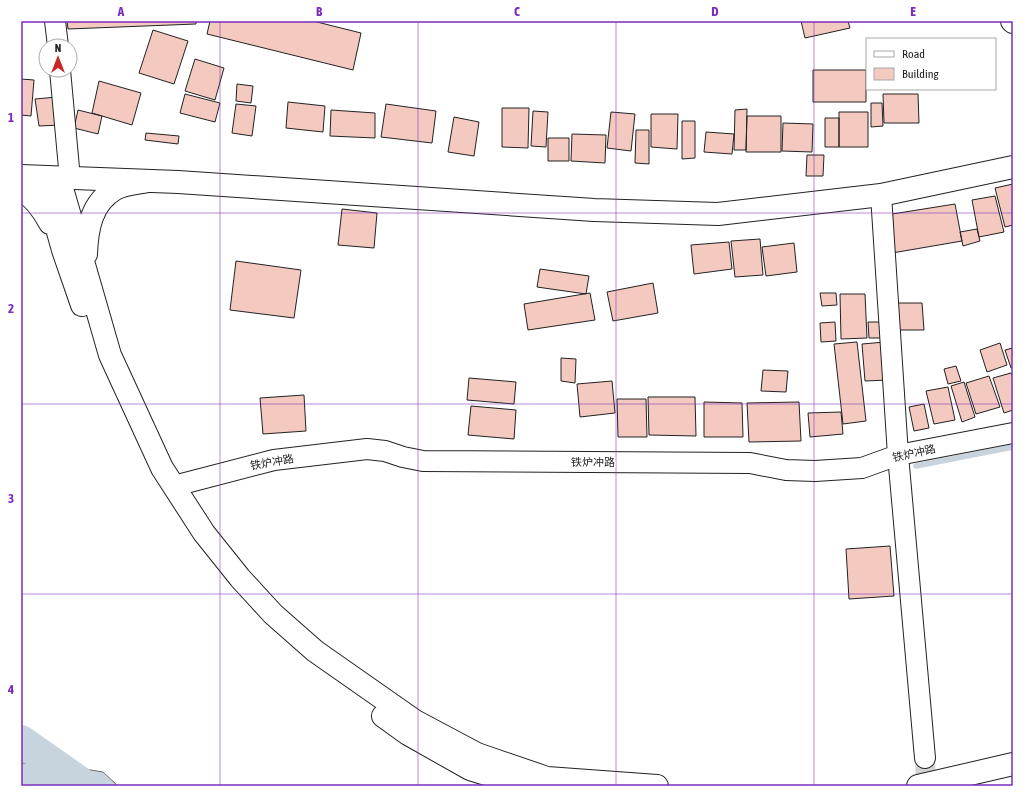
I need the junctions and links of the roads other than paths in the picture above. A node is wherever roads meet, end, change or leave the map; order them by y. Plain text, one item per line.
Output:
1 (55, 21) edge
2 (57, 38) edge
3 (60, 78) edge
4 (1013, 167) edge
5 (21, 176) edge
6 (58, 178) junction
7 (148, 181) junction
8 (21, 190) edge
9 (881, 195) junction
10 (63, 250) junction
11 (85, 265) junction
12 (1013, 433) edge
13 (898, 455) junction
14 (174, 486) junction
15 (924, 758) tunnel mouth
16 (1013, 764) edge
17 (1013, 778) edge
18 (524, 786) edge
19 (657, 786) edge
20 (918, 786) edge
21 (960, 786) edge

1 - 2 street
3 - 6 street
4 - 9 main road
5 - 6 main road
6 - 7 main road
6 - 10 main road
6 - 11 main road
7 - 9 main road
7 - 11 main road
8 - 10 main road
9 - 13 street
10 - 18 main road
11 - 14 main road
12 - 13 street, 铁炉冲路
13 - 14 street, 铁炉冲路
13 - 15 street
14 - 19 main road
16 - 20 main road
17 - 21 main road

